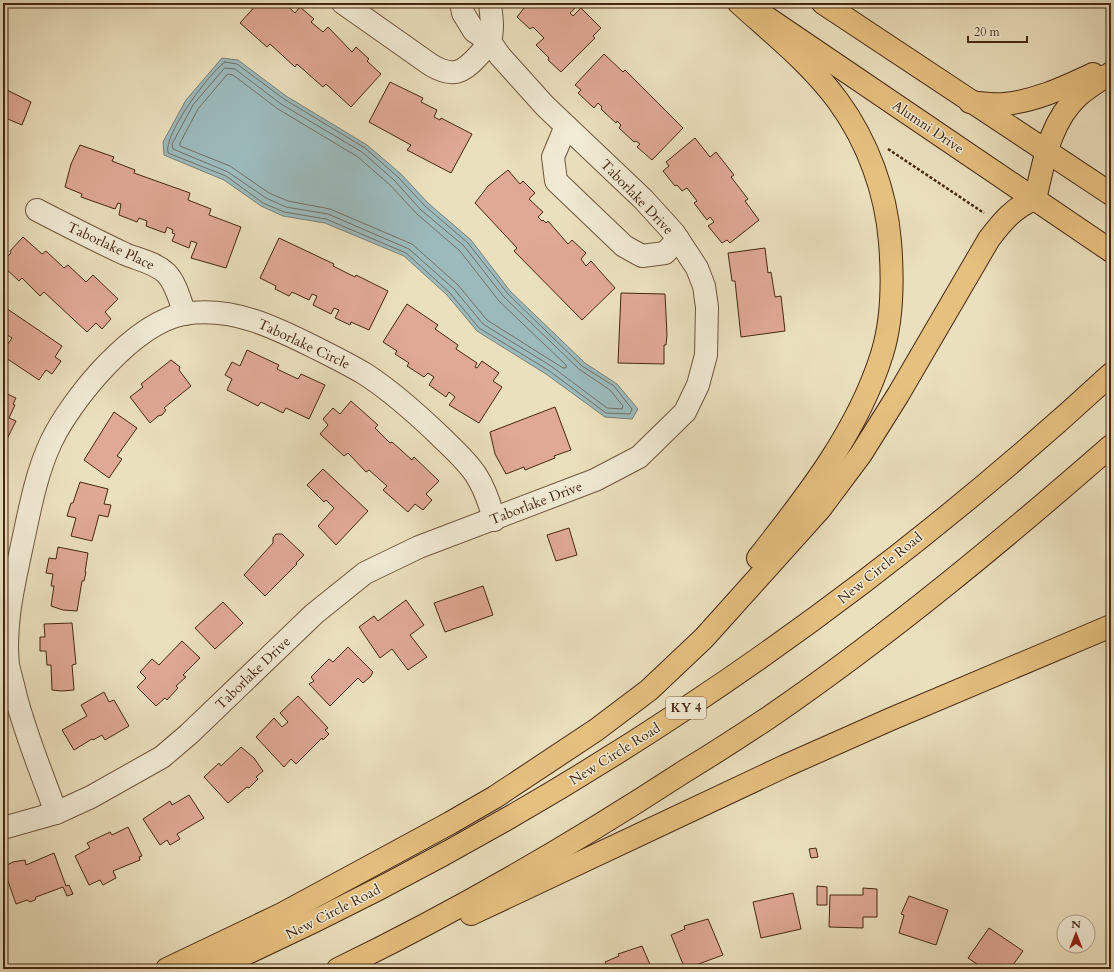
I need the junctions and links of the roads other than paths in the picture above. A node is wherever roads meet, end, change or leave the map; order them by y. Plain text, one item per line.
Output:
1 (343, 3) edge
2 (461, 3) edge
3 (490, 3) edge
4 (739, 3) edge
5 (745, 3) edge
6 (823, 3) edge
7 (367, 11) edge
8 (490, 42) junction
9 (1111, 67) edge
10 (1111, 72) edge
11 (970, 102) junction
12 (566, 126) junction
13 (1047, 151) junction
14 (1111, 194) edge
15 (1035, 199) junction
16 (38, 210) dead end
17 (678, 239) junction
18 (1111, 251) edge
19 (185, 314) junction
20 (1111, 374) edge
21 (1111, 446) edge
22 (494, 520) junction
23 (10, 568) edge
24 (1111, 626) edge
25 (627, 707) junction
26 (56, 813) junction
27 (3, 828) edge
28 (167, 969) edge
29 (212, 969) edge
30 (338, 969) edge
31 (343, 969) edge

1 - 7 street
2 - 8 street, Taborlake Drive
3 - 8 street
4 - 25 main road
5 - 15 main road, Alumni Drive
6 - 11 main road
7 - 8 street
8 - 12 street, Taborlake Drive
9 - 11 main road
10 - 13 main road
11 - 13 main road
12 - 17 street, Taborlake Drive
12 - 17 street
13 - 14 main road
13 - 15 main road
15 - 18 main road, Alumni Drive
15 - 25 main road
16 - 19 street, Taborlake Place
17 - 22 street, Taborlake Drive
19 - 22 street, Taborlake Circle
19 - 23 street, Taborlake Circle
20 - 29 main road, New Circle Road / KY 4
21 - 30 main road
22 - 26 street, Taborlake Drive
23 - 26 street, Taborlake Circle
24 - 31 main road
25 - 28 main road
26 - 27 street, Taborlake Drive

